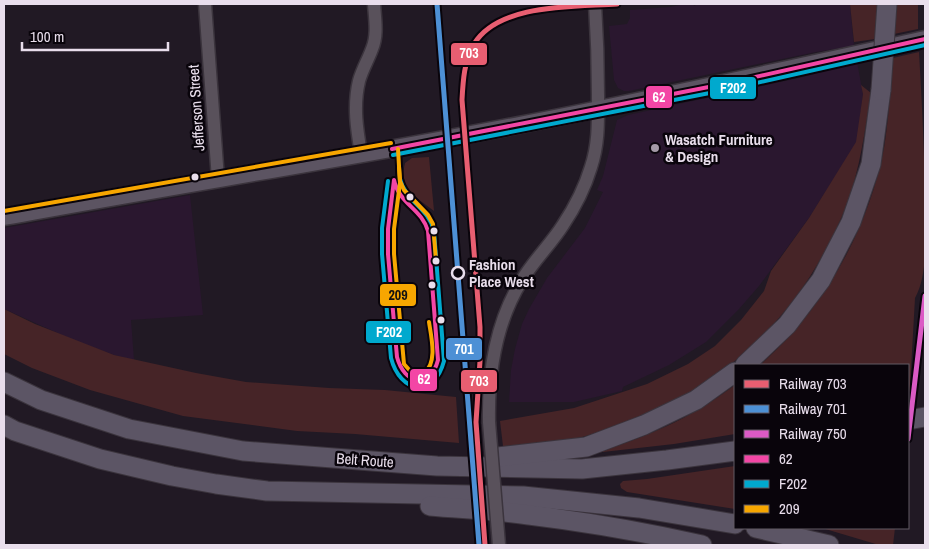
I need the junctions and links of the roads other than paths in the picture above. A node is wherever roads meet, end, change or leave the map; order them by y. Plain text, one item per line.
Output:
1 (205, 4) edge
2 (374, 4) edge
3 (595, 4) edge
4 (887, 4) edge
5 (925, 39) edge
6 (598, 109) junction
7 (361, 154) junction
8 (218, 179) junction
9 (4, 217) edge
10 (746, 364) edge
11 (734, 373) edge
12 (4, 382) edge
13 (925, 416) edge
14 (909, 420) edge
15 (4, 425) edge
16 (734, 451) edge
17 (354, 459) junction
18 (267, 491) junction
19 (734, 524) edge
20 (760, 529) edge
21 (499, 545) edge
22 (702, 545) edge
23 (829, 545) edge

1 - 8 street, Jefferson Street
2 - 7 street
3 - 6 street
4 - 10 highway, bridge
5 - 6 main road
6 - 7 main road
6 - 21 street, bridge
7 - 8 main road
8 - 9 main road
11 - 17 highway
12 - 17 highway, Belt Route
13 - 14 highway
15 - 18 highway, Belt Route
16 - 17 highway, Belt Route
18 - 19 highway, Belt Route
18 - 22 highway
20 - 23 highway

